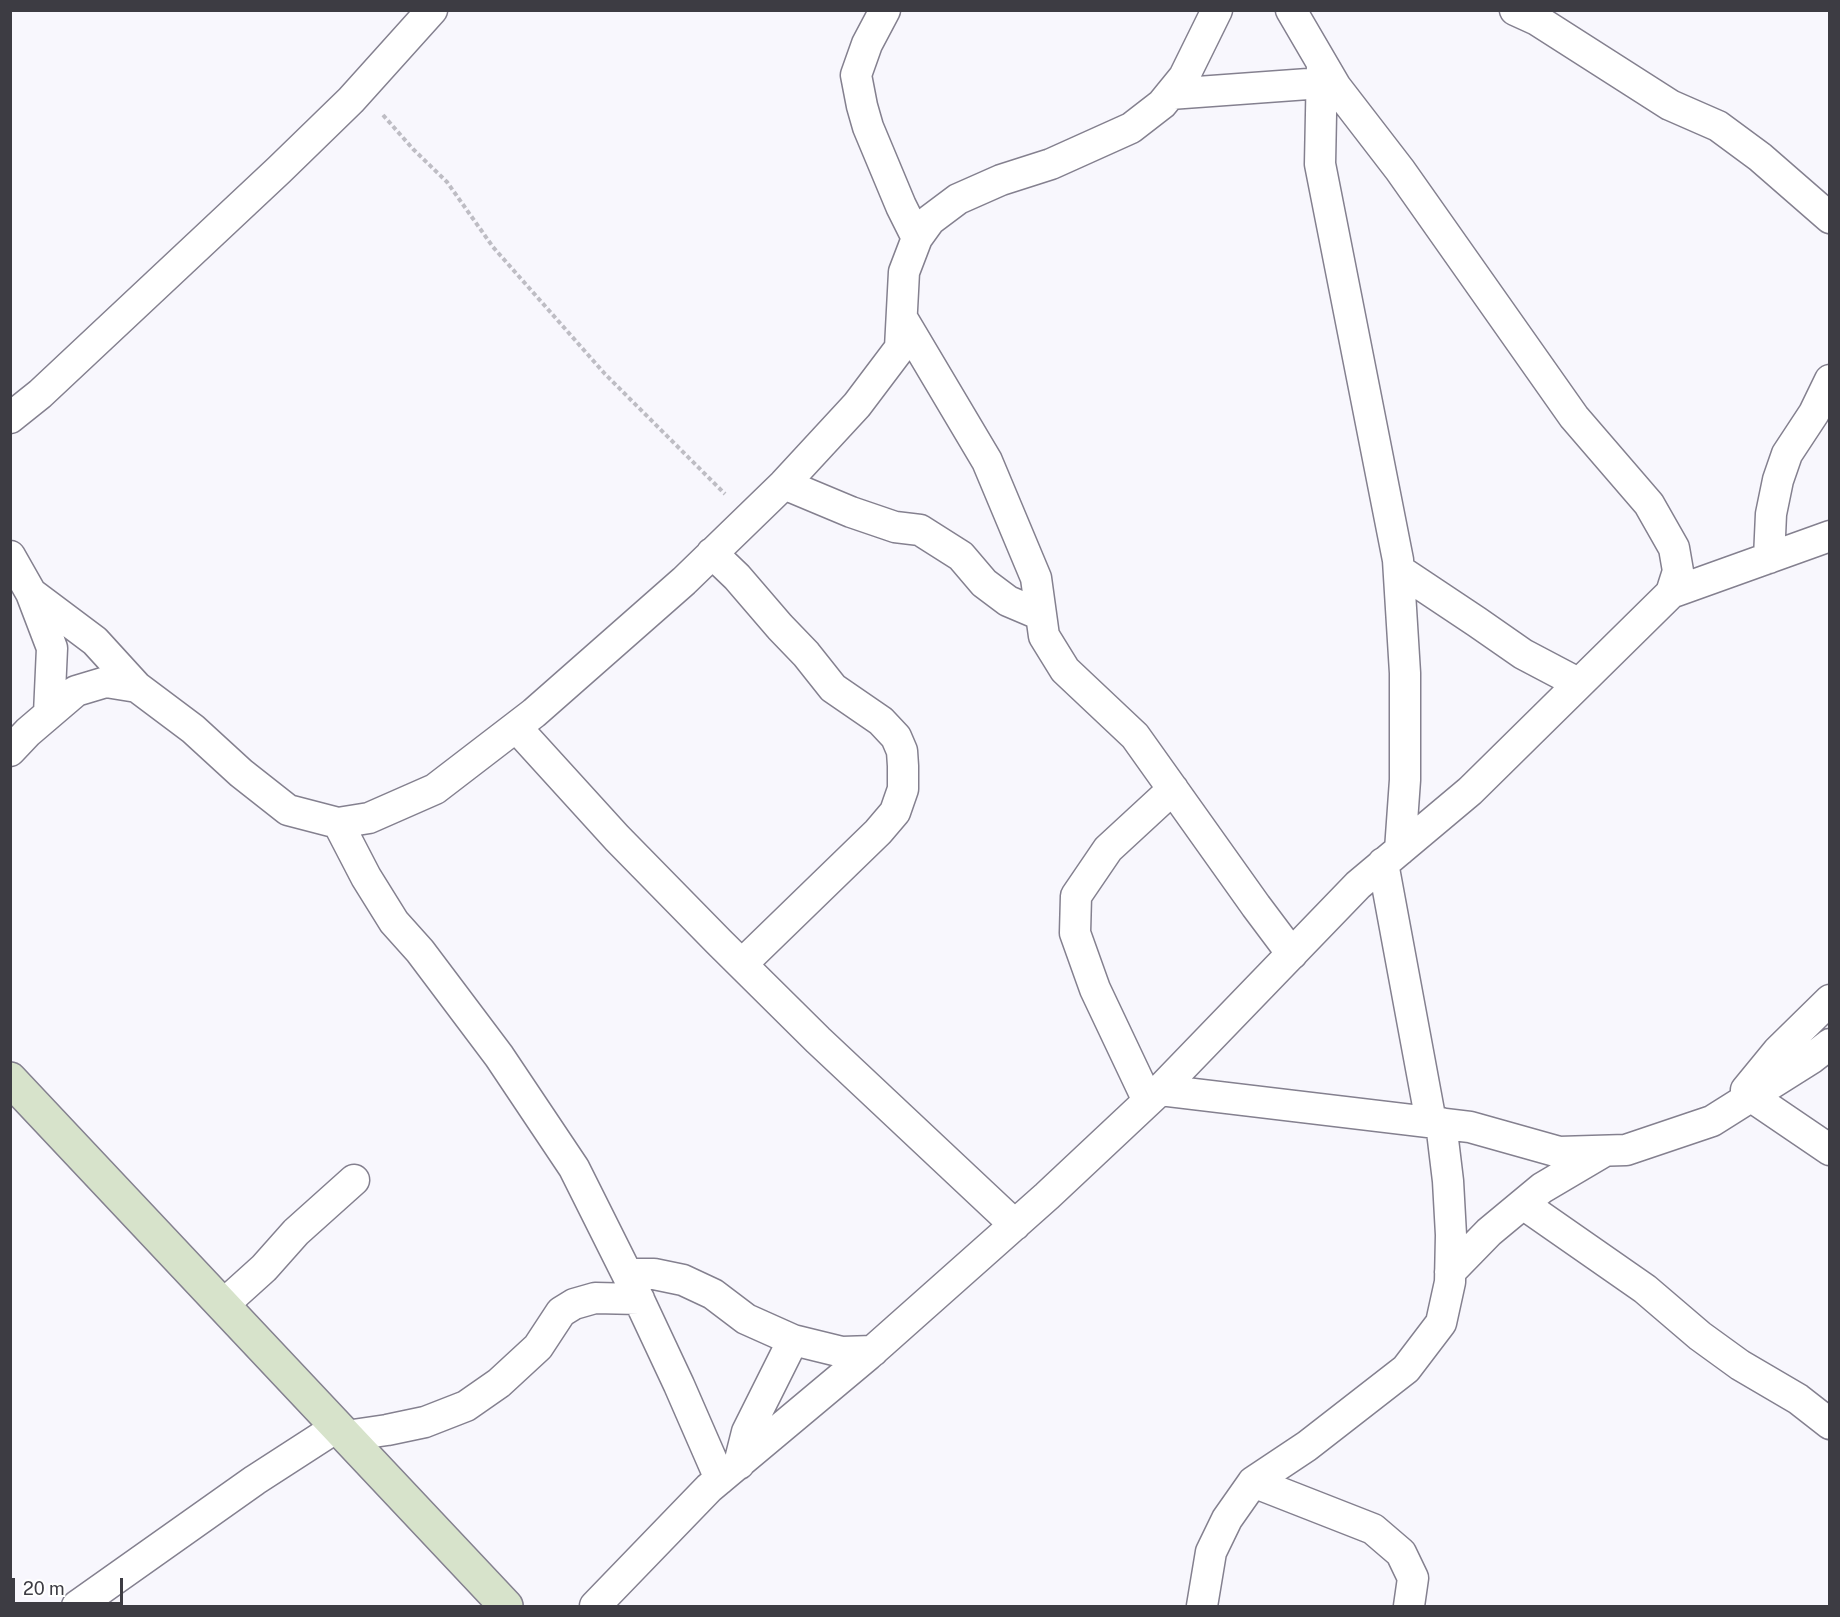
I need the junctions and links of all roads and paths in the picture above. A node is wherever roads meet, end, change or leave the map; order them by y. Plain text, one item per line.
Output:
1 (432, 10) edge
2 (885, 10) edge
3 (1217, 10) edge
4 (1291, 10) edge
5 (1515, 10) edge
6 (1322, 74) junction
7 (358, 91) junction
8 (1170, 94) junction
9 (1830, 218) edge
10 (916, 238) junction
11 (902, 318) junction
12 (1830, 380) edge
13 (10, 418) edge
14 (784, 484) junction
15 (749, 518) junction
16 (1830, 536) edge
17 (712, 554) junction
18 (10, 556) edge
19 (1769, 558) junction
20 (1399, 570) junction
21 (31, 593) junction
22 (1671, 593) junction
23 (1041, 615) junction
24 (1578, 683) junction
25 (137, 687) junction
26 (49, 714) junction
27 (516, 727) junction
28 (10, 751) edge
29 (1173, 789) junction
30 (338, 823) junction
31 (1392, 857) junction
32 (1292, 954) junction
33 (742, 964) junction
34 (1830, 1000) edge
35 (1830, 1044) edge
36 (10, 1079) edge
37 (1154, 1095) junction
38 (1741, 1104) junction
39 (1436, 1123) junction
40 (1829, 1149) edge
41 (1605, 1150) junction
42 (354, 1180) dead end
43 (1523, 1204) junction
44 (1015, 1225) junction
45 (1450, 1272) junction
46 (633, 1286) junction
47 (223, 1305) junction
48 (793, 1340) junction
49 (873, 1351) junction
50 (1830, 1424) edge
51 (341, 1432) junction
52 (730, 1472) junction
53 (1253, 1482) junction
54 (77, 1606) edge
55 (506, 1606) edge
56 (595, 1606) edge
57 (1202, 1606) edge
58 (1409, 1606) edge

1 - 7 street
2 - 10 street
3 - 8 street
4 - 6 street
5 - 9 street
6 - 8 street
6 - 20 street
6 - 22 street
7 - 13 street
7 - 15 path
8 - 10 street
10 - 11 street
11 - 14 street
11 - 23 street
12 - 19 street
14 - 15 street
14 - 23 street
15 - 17 street
16 - 19 street
17 - 27 street
17 - 33 street
18 - 21 street
19 - 22 street
20 - 24 street
20 - 31 street
21 - 25 street
21 - 26 street
22 - 24 street
23 - 29 street
24 - 31 street
25 - 26 street
25 - 30 street
26 - 28 street
27 - 30 street
27 - 33 street
29 - 32 street
29 - 37 street
30 - 46 street
31 - 32 street
31 - 39 street
32 - 37 street
33 - 44 street
34 - 38 street
35 - 38 street
36 - 47 street
37 - 39 street
37 - 44 street
38 - 40 street
38 - 41 street
39 - 41 street
39 - 45 street
41 - 43 street
42 - 47 street
43 - 45 street
43 - 50 street
44 - 49 street
45 - 53 street
46 - 48 street
46 - 51 street
46 - 52 street
47 - 51 street
48 - 49 street
48 - 52 street
49 - 52 street
51 - 54 street
51 - 55 street
52 - 56 street
53 - 57 street
53 - 58 street

